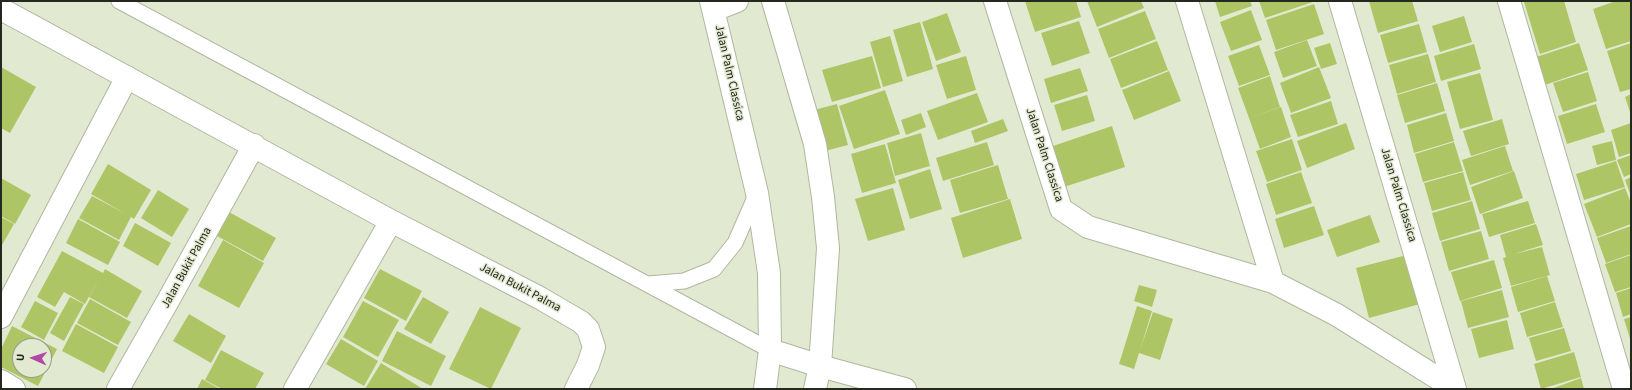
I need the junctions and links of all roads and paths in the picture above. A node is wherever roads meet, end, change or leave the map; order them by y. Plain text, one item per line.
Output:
1 (120, 1) edge
2 (738, 1) edge
3 (773, 1) edge
4 (995, 1) edge
5 (1187, 1) edge
6 (1340, 1) edge
7 (1509, 1) edge
8 (713, 5) edge
9 (2, 11) edge
10 (127, 77) junction
11 (254, 145) junction
12 (757, 193) junction
13 (391, 221) junction
14 (1273, 282) junction
15 (648, 284) junction
16 (1, 317) edge
17 (770, 350) junction
18 (820, 366) junction
19 (1, 382) edge
20 (14, 389) edge
21 (118, 389) edge
22 (296, 389) edge
23 (576, 389) edge
24 (765, 389) edge
25 (815, 389) edge
26 (905, 389) edge
27 (1455, 389) edge
28 (1624, 389) edge

1 - 15 lane
2 - 8 street, Jalan Palm Classica
3 - 18 street
4 - 14 street, Jalan Palm Classica
5 - 14 street
6 - 27 street, Jalan Palm Classica
7 - 28 street
8 - 12 street, Jalan Palm Classica
9 - 10 street, Jalan Bukit Palma
10 - 11 street, Jalan Bukit Palma
10 - 16 street
11 - 13 street, Jalan Bukit Palma
11 - 21 street, Jalan Bukit Palma
12 - 15 lane
12 - 17 street, Jalan Palm Classica
13 - 22 street
13 - 23 street, Jalan Bukit Palma
14 - 27 street, Jalan Palm Classica
15 - 17 lane
17 - 18 street
17 - 24 street, Jalan Palm Classica
18 - 25 street
18 - 26 street
19 - 20 street

